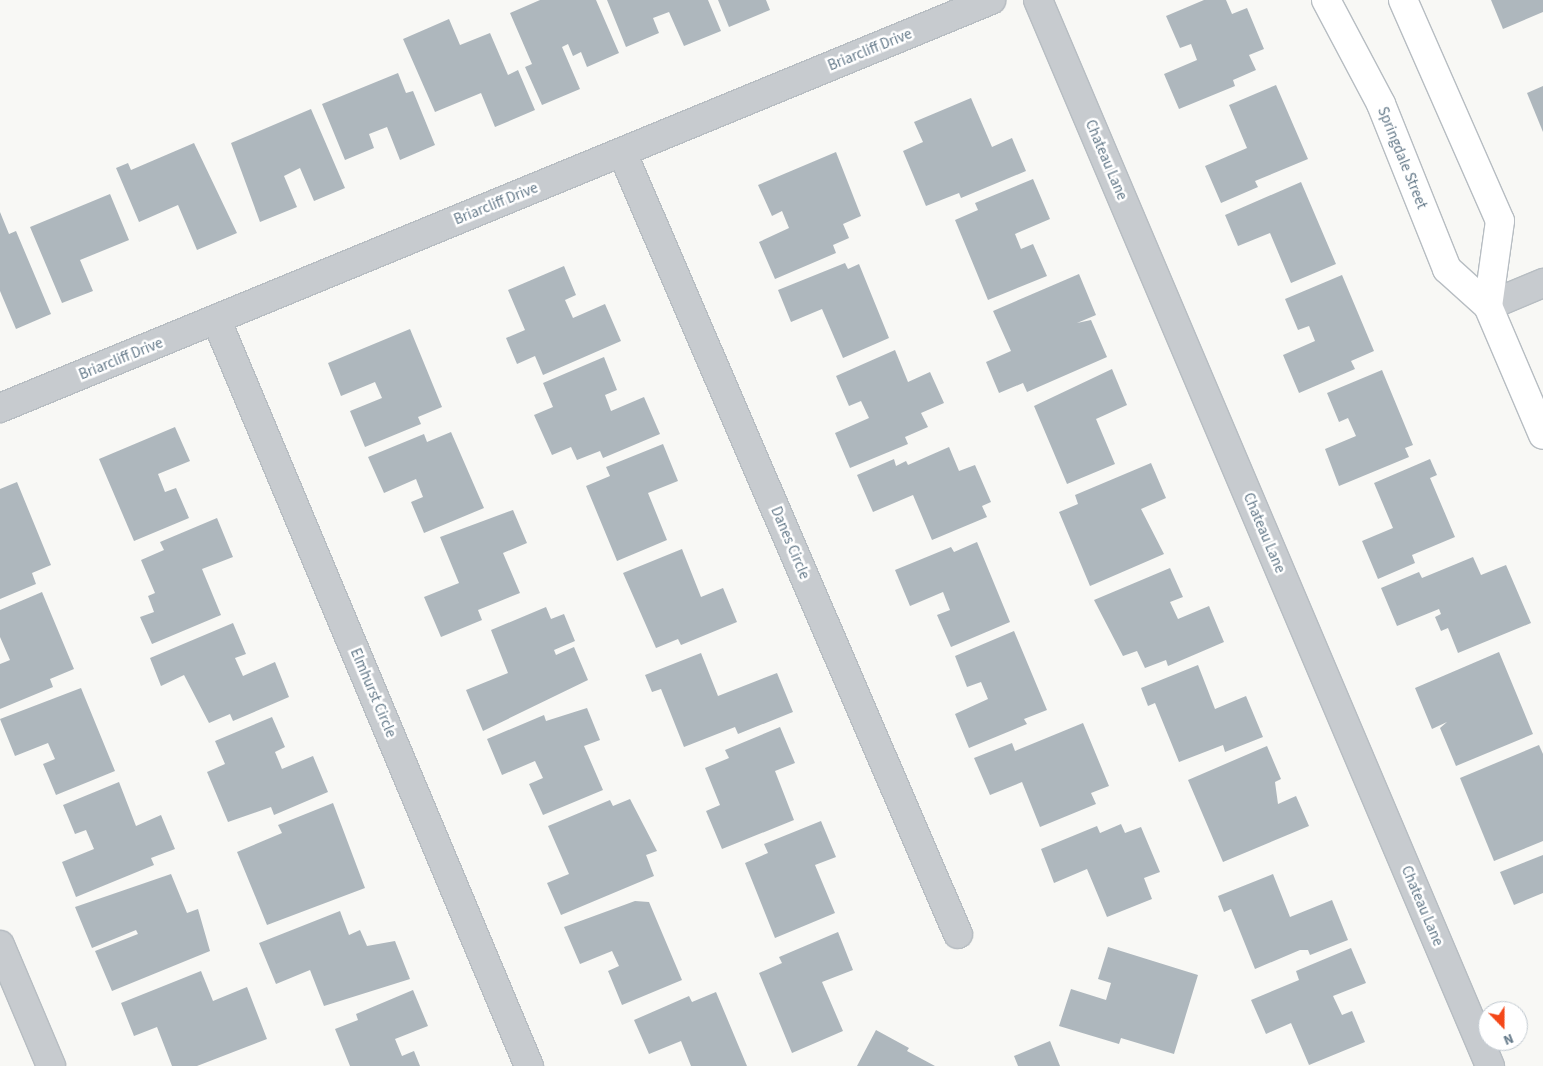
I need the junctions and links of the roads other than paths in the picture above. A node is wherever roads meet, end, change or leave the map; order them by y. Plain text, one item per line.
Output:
1 (991, 0) edge
2 (1038, 0) edge
3 (1326, 0) edge
4 (1403, 0) edge
5 (622, 152) junction
6 (1543, 283) edge
7 (1488, 306) junction
8 (216, 320) junction
9 (0, 408) edge
10 (1543, 435) edge
11 (958, 934) dead end
12 (0, 946) edge
13 (51, 1066) edge
14 (529, 1066) edge
15 (1490, 1066) edge

1 - 5 street, Briarcliff Drive
2 - 15 street, Chateau Lane
3 - 7 main road, Springdale Street
4 - 7 main road
5 - 8 street, Briarcliff Drive
5 - 11 street, Danes Circle
6 - 7 street
7 - 10 main road, Springdale Street
8 - 9 street, Briarcliff Drive
8 - 14 street, Elmhurst Circle
12 - 13 street

